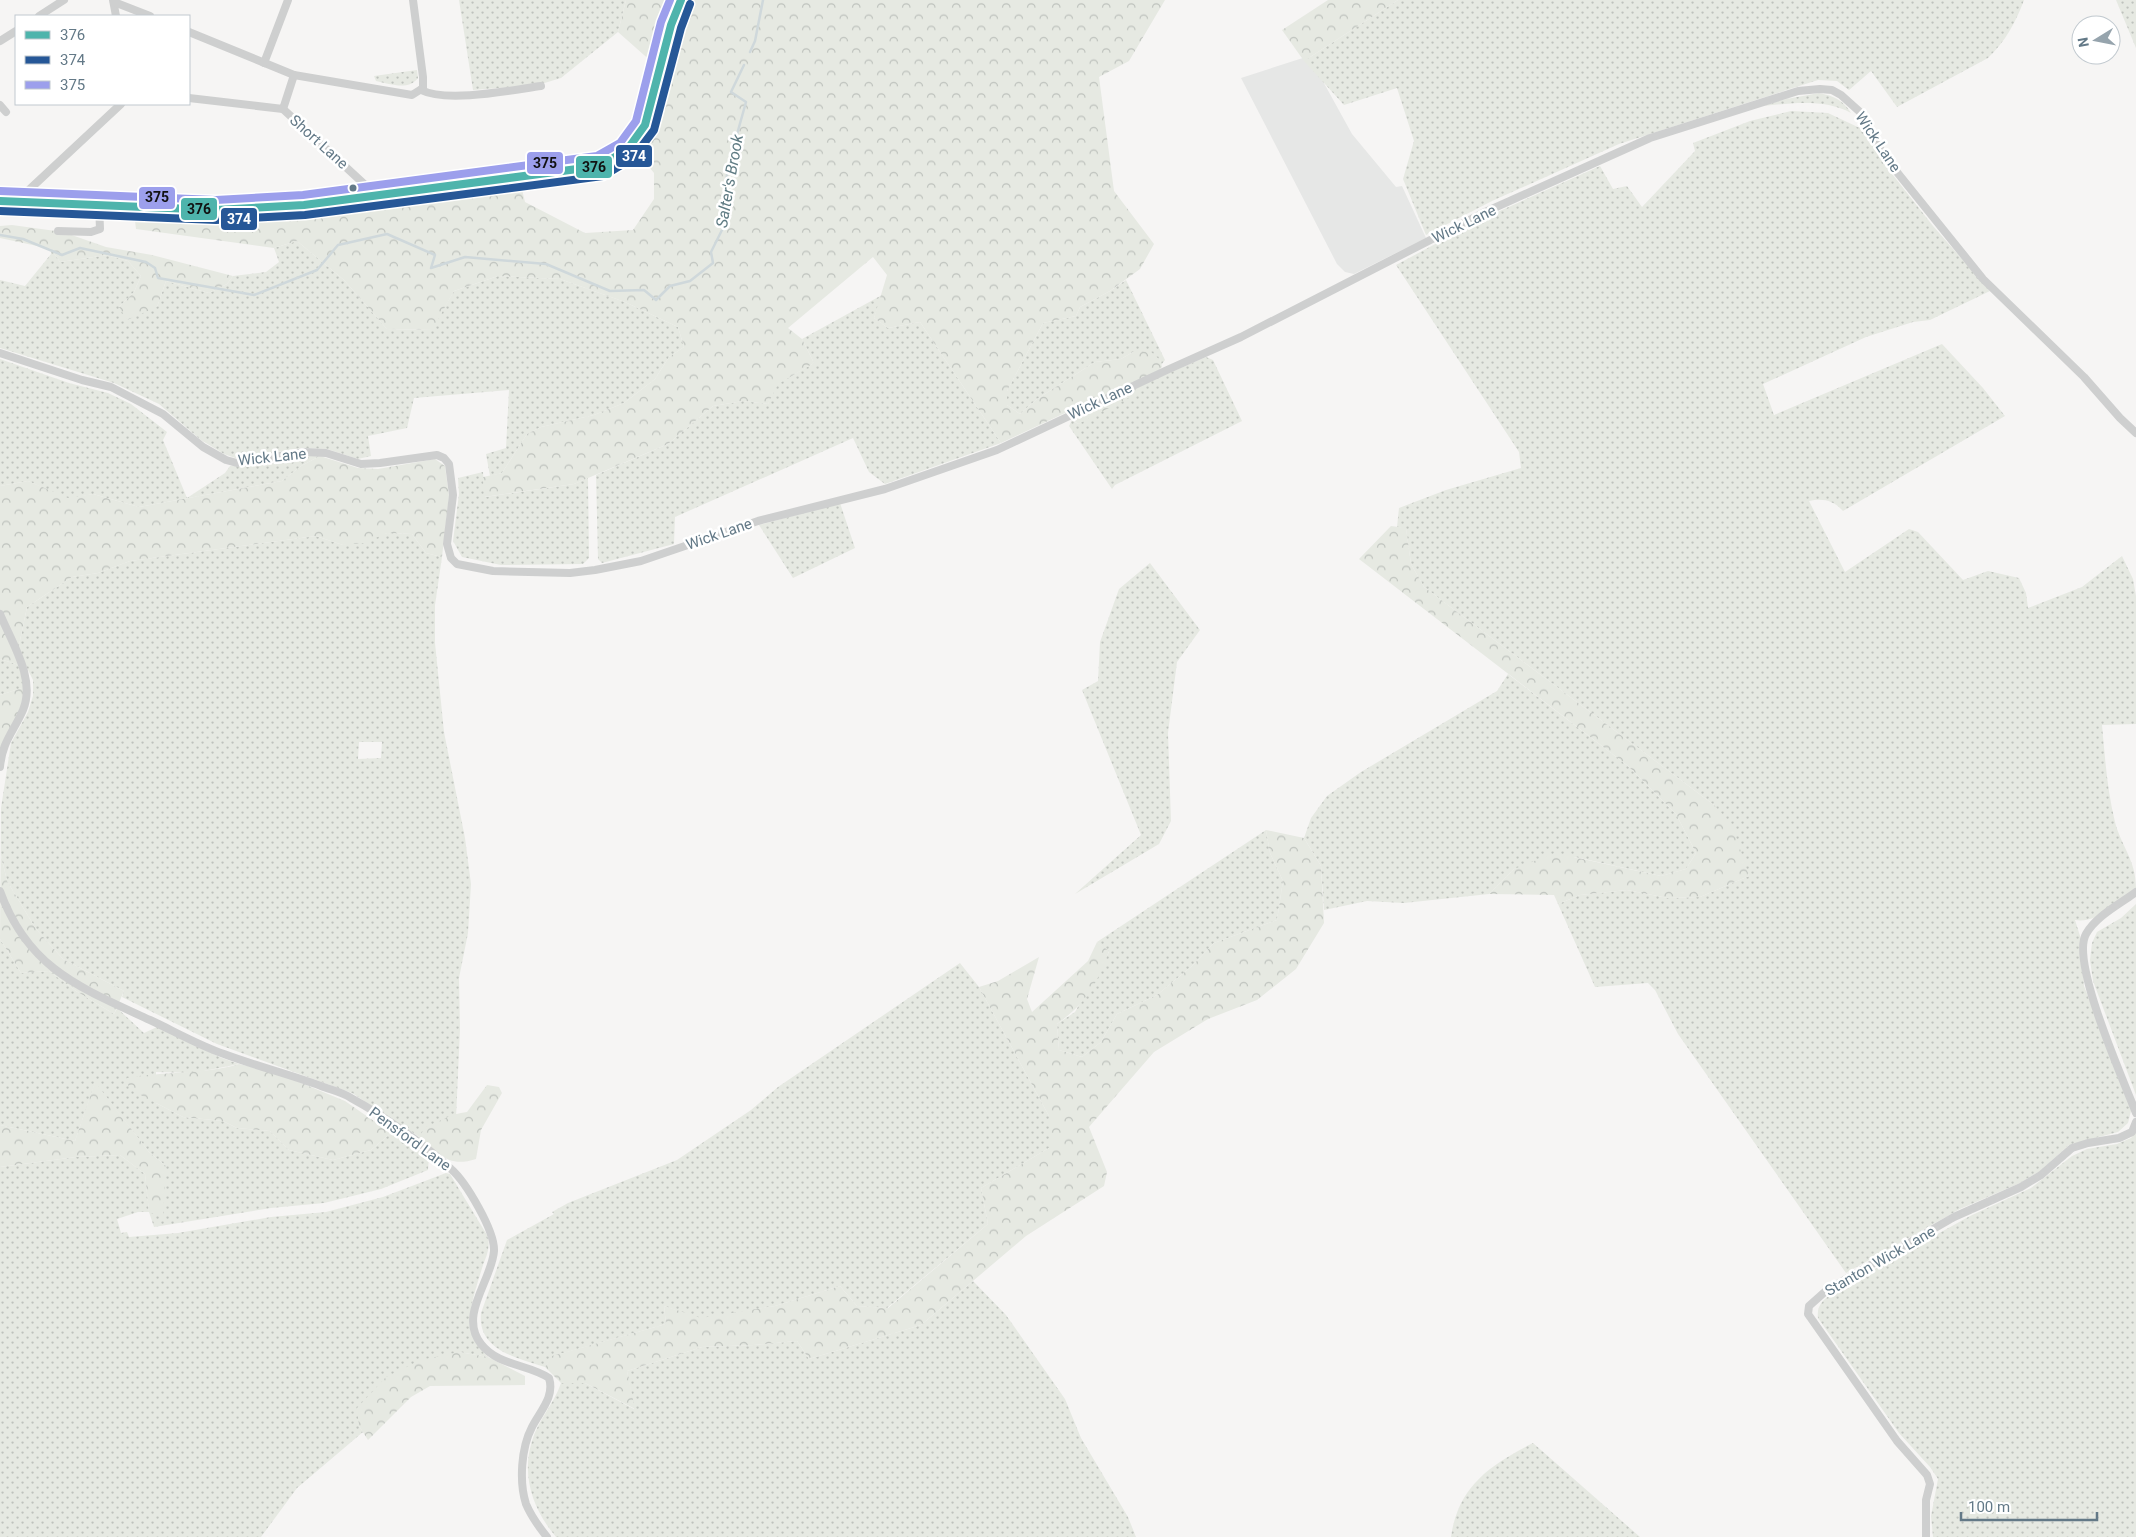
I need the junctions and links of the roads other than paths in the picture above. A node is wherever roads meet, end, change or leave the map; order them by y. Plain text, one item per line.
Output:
1 (64, 0) edge
2 (288, 0) edge
3 (413, 0) edge
4 (681, 0) edge
5 (114, 1) edge
6 (41, 15) edge
7 (116, 15) edge
8 (148, 15) edge
9 (15, 32) edge
10 (190, 32) edge
11 (0, 42) edge
12 (264, 63) junction
13 (294, 74) junction
14 (541, 86) dead end
15 (421, 90) junction
16 (190, 98) edge
17 (0, 105) edge
18 (119, 105) edge
19 (283, 109) junction
20 (6, 112) dead end
21 (376, 195) junction
22 (0, 201) edge
23 (17, 201) junction
24 (99, 204) junction
25 (58, 231) dead end
26 (0, 353) edge
27 (2136, 433) edge
28 (0, 614) edge
29 (0, 767) edge
30 (0, 891) edge
31 (2136, 892) edge
32 (2136, 1113) edge
33 (2136, 1122) edge
34 (547, 1537) edge
35 (1926, 1537) edge

1 - 6 street
2 - 12 street
3 - 15 street
4 - 21 highway
5 - 7 street
5 - 8 street
9 - 11 street
10 - 12 street
12 - 13 street
13 - 15 street
13 - 19 street
14 - 15 street
16 - 19 street
17 - 20 street
18 - 23 street
19 - 21 street, Short Lane
21 - 24 highway
22 - 23 highway
23 - 24 highway
24 - 25 street
26 - 27 street, Wick Lane
28 - 29 street
30 - 34 street, Pensford Lane
31 - 32 street
33 - 35 street, Stanton Wick Lane

